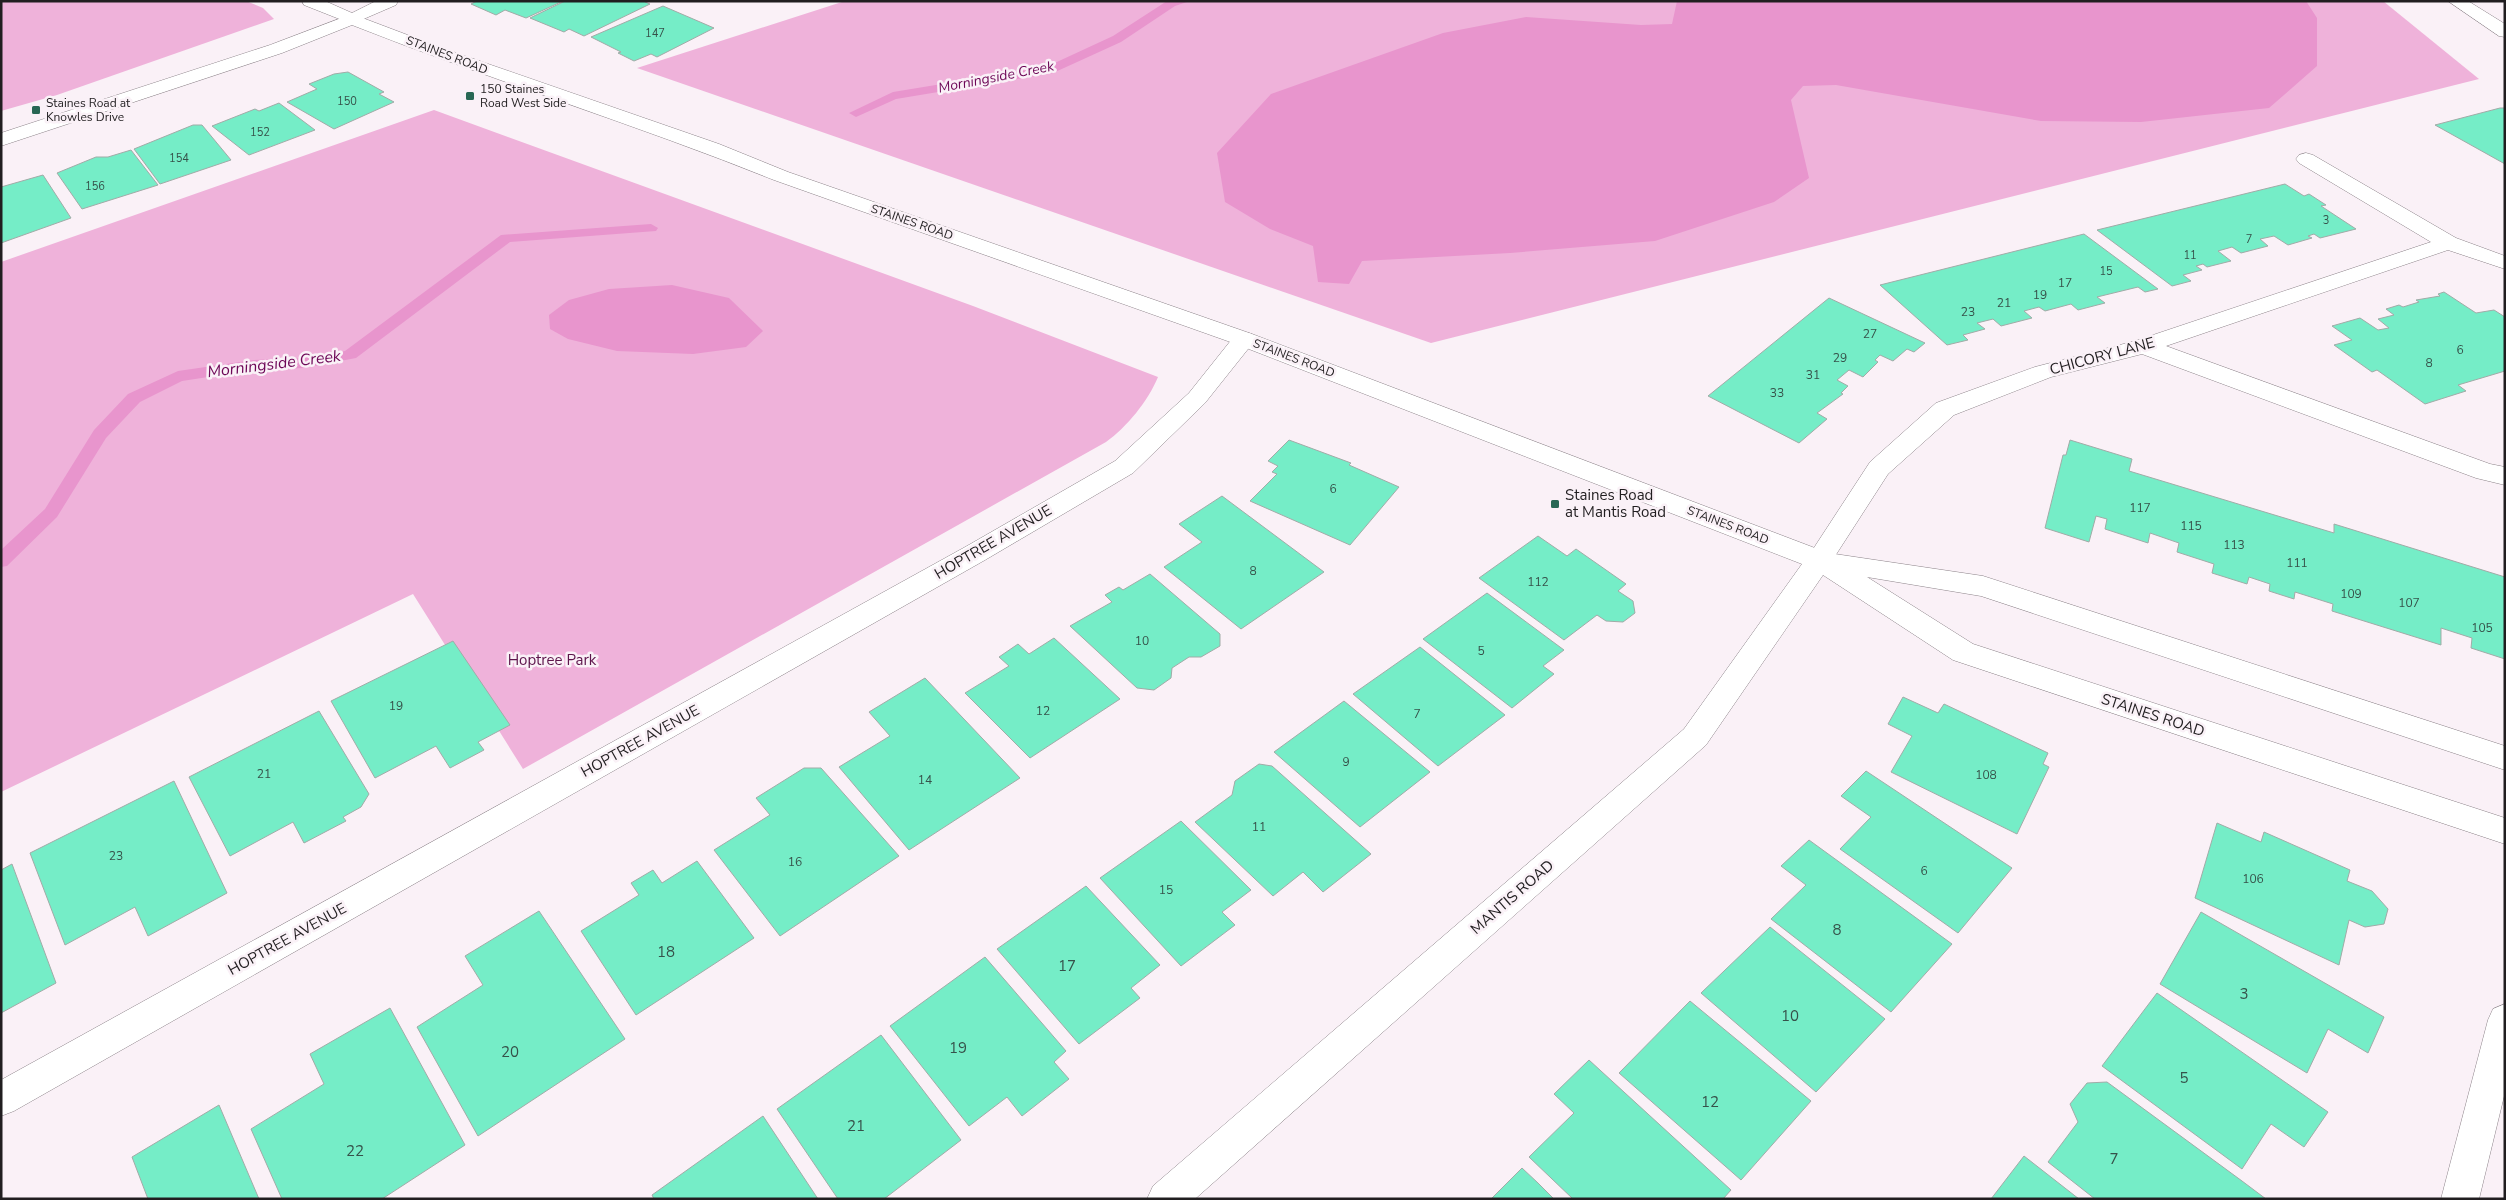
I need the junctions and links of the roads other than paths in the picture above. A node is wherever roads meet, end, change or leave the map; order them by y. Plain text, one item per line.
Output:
1 (310, 1) edge
2 (390, 1) edge
3 (2456, 1) edge
4 (352, 19) junction
5 (2505, 32) edge
6 (1, 140) edge
7 (2306, 159) dead end
8 (2448, 243) junction
9 (2505, 263) edge
10 (1244, 340) junction
11 (2143, 346) junction
12 (2505, 476) edge
13 (1819, 560) junction
14 (2505, 758) edge
15 (2505, 831) edge
16 (2505, 1020) edge
17 (1, 1099) edge
18 (1166, 1199) edge
19 (2460, 1199) edge

1 - 4 street, STAINES ROAD
2 - 4 street
3 - 5 street
4 - 6 street
4 - 10 street, STAINES ROAD
7 - 8 street
8 - 9 street
8 - 11 street, CHICORY LANE
10 - 13 street, STAINES ROAD
10 - 17 street, HOPTREE AVENUE
11 - 12 street
11 - 13 street, CHICORY LANE
13 - 14 street, STAINES ROAD
13 - 15 street, STAINES ROAD
13 - 18 street, MANTIS ROAD
16 - 19 street

